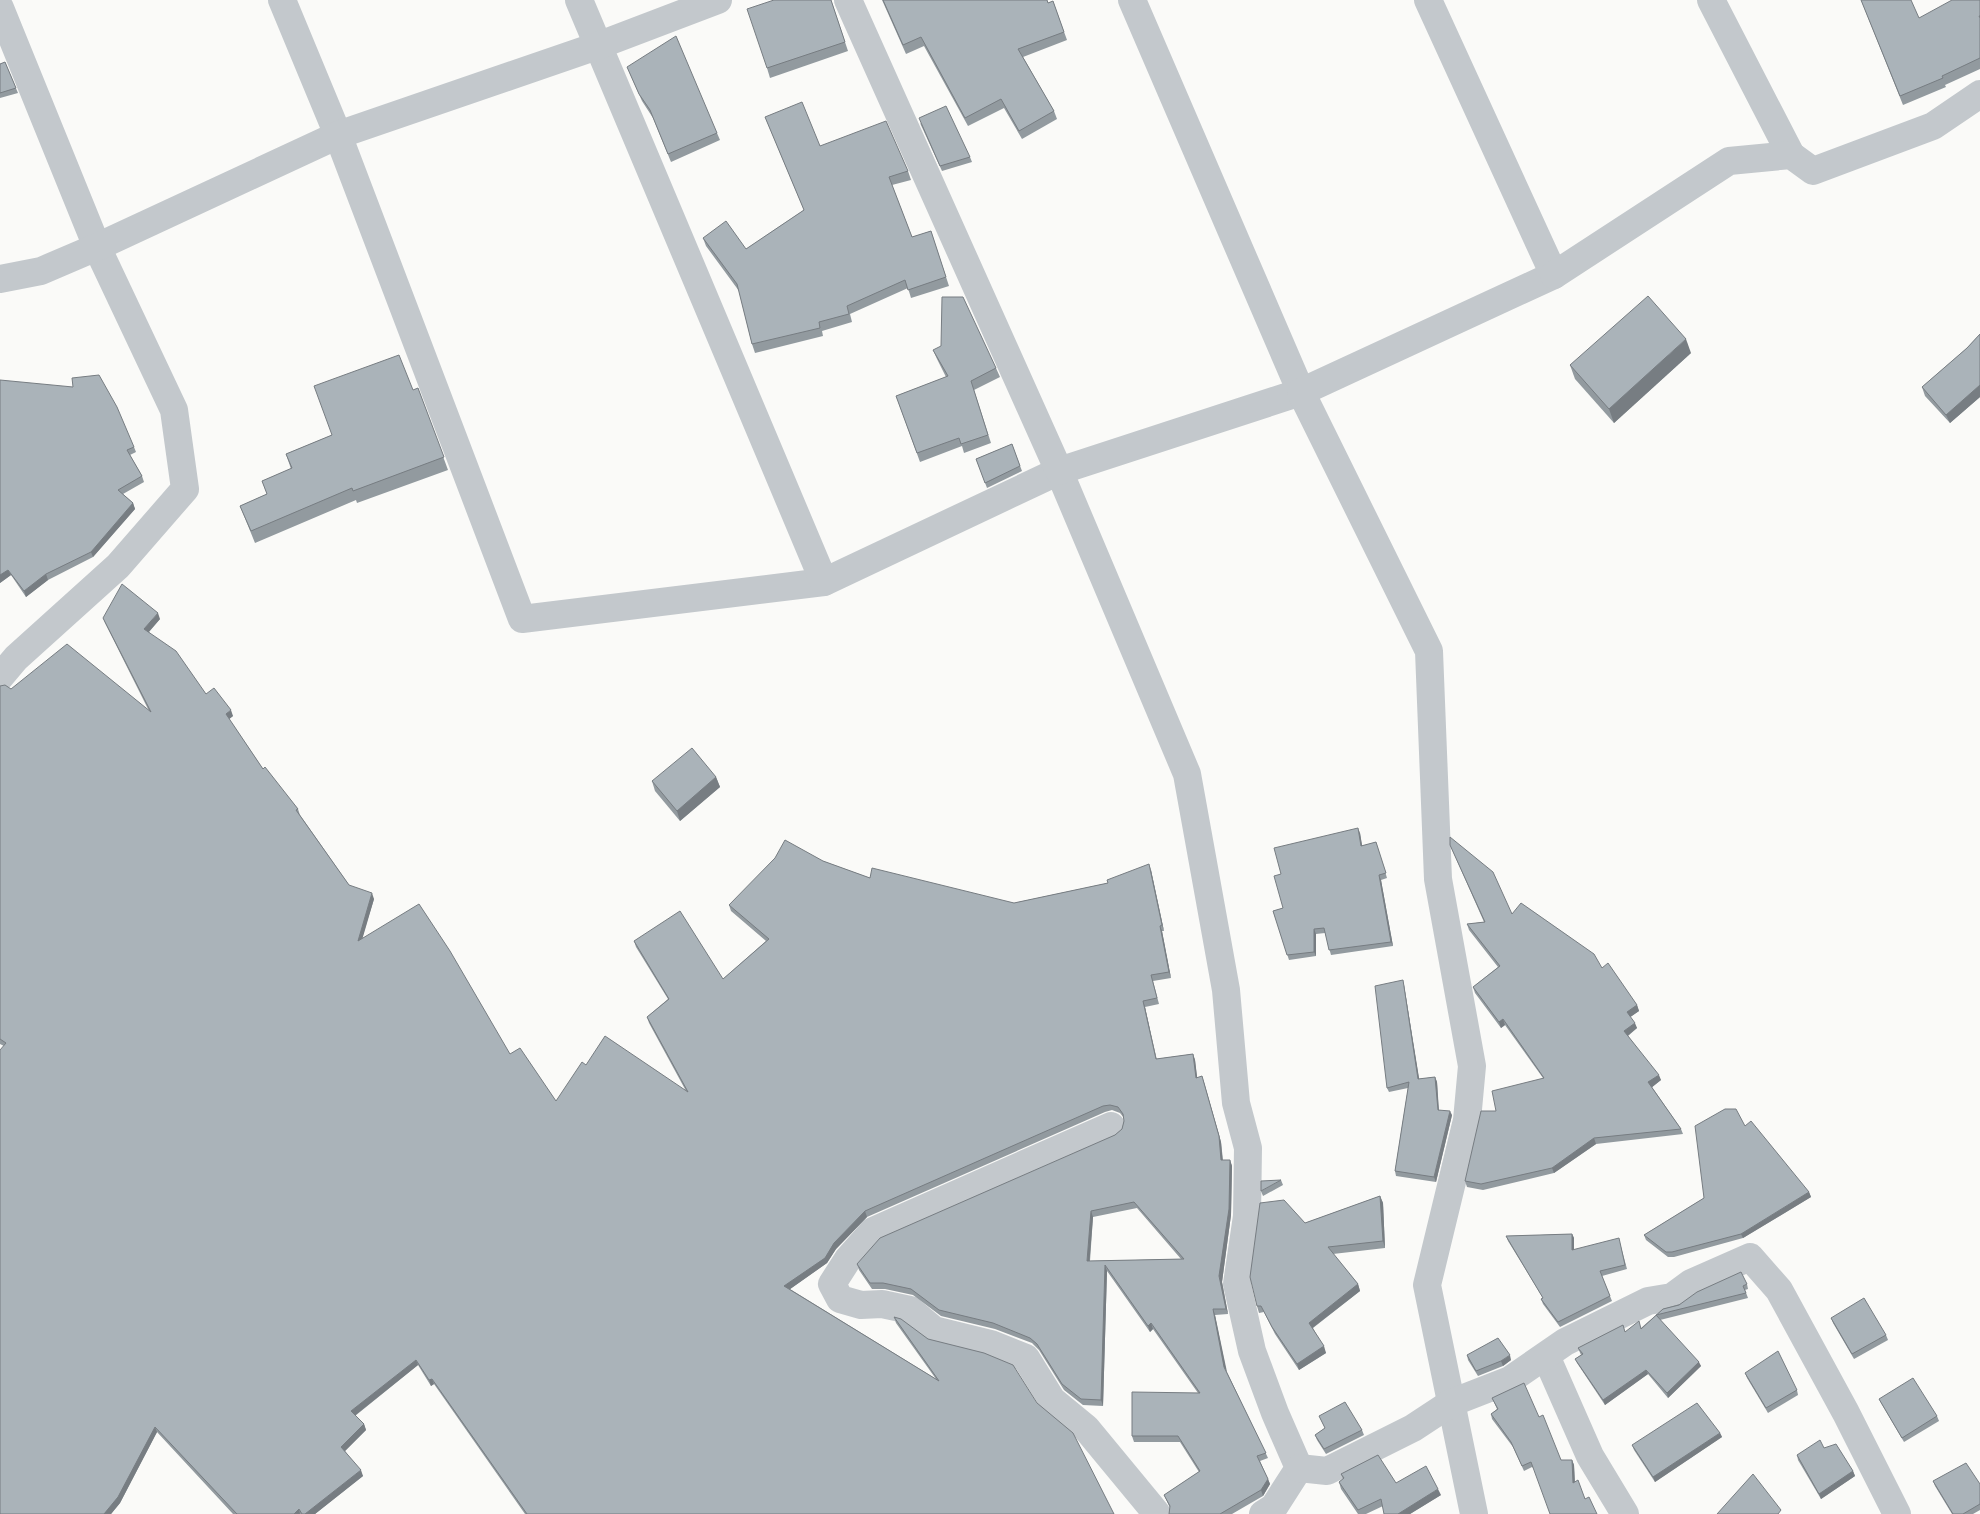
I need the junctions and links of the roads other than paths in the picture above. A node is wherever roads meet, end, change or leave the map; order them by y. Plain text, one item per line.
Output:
1 (282, 0) edge
2 (579, 0) edge
3 (718, 0) edge
4 (848, 0) edge
5 (1132, 0) edge
6 (1428, 0) edge
7 (1711, 0) edge
8 (0, 8) edge
9 (597, 46) junction
10 (1980, 94) edge
11 (338, 136) junction
12 (1790, 155) junction
13 (97, 247) junction
14 (1554, 275) junction
15 (0, 279) edge
16 (1301, 392) junction
17 (1058, 471) junction
18 (824, 582) junction
19 (0, 677) edge
20 (1111, 1126) dead end
21 (1546, 1356) junction
22 (1451, 1403) junction
23 (1300, 1468) junction
24 (1156, 1514) edge
25 (1263, 1514) edge
26 (1474, 1514) edge
27 (1624, 1514) edge
28 (1897, 1514) edge

1 - 11 street
2 - 9 street
3 - 9 street
4 - 17 street
5 - 16 street
6 - 14 street
7 - 12 street
8 - 13 street
9 - 11 street
9 - 18 street
10 - 12 street
11 - 13 street
11 - 18 street
12 - 14 street
13 - 15 street
13 - 19 street
14 - 16 street
16 - 17 street
16 - 22 street
17 - 18 street
17 - 23 street
20 - 24 street
21 - 22 street
21 - 27 street
21 - 28 street
22 - 23 street
22 - 26 street
23 - 25 street

